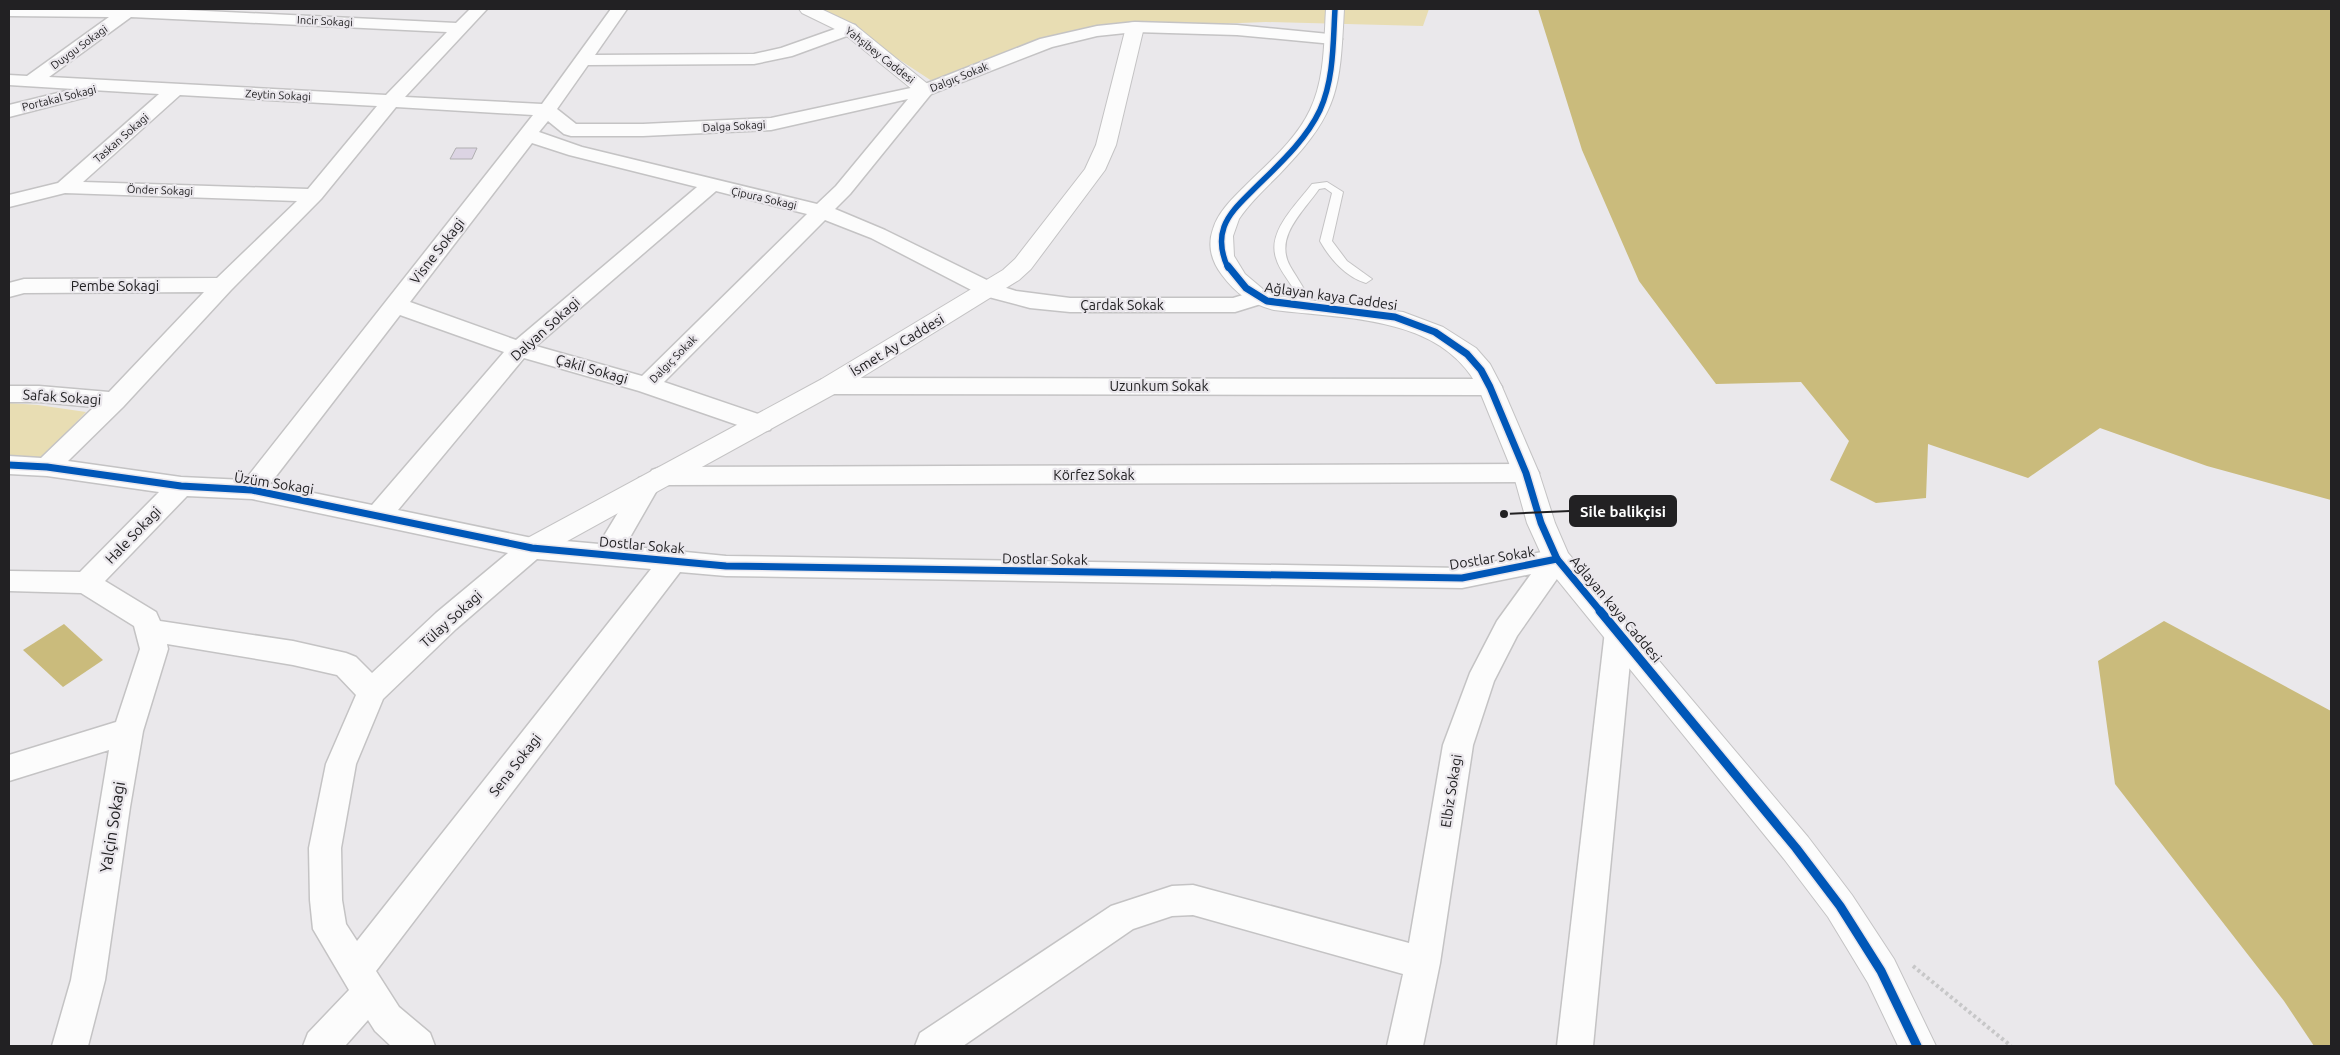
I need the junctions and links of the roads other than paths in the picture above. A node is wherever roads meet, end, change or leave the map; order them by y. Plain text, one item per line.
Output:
1 (479, 9) edge
2 (618, 9) edge
3 (808, 9) edge
4 (1335, 9) edge
5 (9, 11) edge
6 (127, 12) junction
7 (1135, 27) junction
8 (461, 28) junction
9 (849, 29) junction
10 (1332, 39) junction
11 (582, 60) junction
12 (9, 80) edge
13 (31, 81) junction
14 (109, 85) junction
15 (176, 89) junction
16 (925, 90) junction
17 (390, 102) junction
18 (547, 110) junction
19 (9, 111) edge
20 (528, 135) junction
21 (711, 185) junction
22 (65, 187) junction
23 (314, 194) junction
24 (9, 201) edge
25 (821, 212) junction
26 (1366, 279) dead end
27 (223, 285) junction
28 (9, 290) edge
29 (989, 290) junction
30 (1256, 298) junction
31 (396, 305) junction
32 (1306, 307) junction
33 (519, 349) junction
34 (647, 385) junction
35 (829, 386) junction
36 (1490, 387) junction
37 (9, 394) edge
38 (115, 402) junction
39 (761, 424) junction
40 (9, 464) edge
41 (47, 467) junction
42 (1526, 473) junction
43 (655, 480) junction
44 (181, 486) junction
45 (252, 490) junction
46 (379, 515) junction
47 (532, 548) junction
48 (606, 555) junction
49 (1558, 559) junction
50 (673, 561) junction
51 (9, 581) edge
52 (86, 583) junction
53 (150, 630) junction
54 (1619, 631) junction
55 (372, 692) junction
56 (128, 730) junction
57 (9, 768) edge
58 (1423, 964) junction
59 (363, 981) junction
60 (70, 1046) edge
61 (321, 1046) edge
62 (417, 1046) edge
63 (933, 1046) edge
64 (1405, 1046) edge
65 (1575, 1046) edge
66 (1917, 1046) edge

1 - 8 street
2 - 11 street, Visne Sokagi
3 - 9 street, Yahşibey Caddesi
4 - 10 street, Ağlayan kaya Caddesi
5 - 6 street, Incir Sokagi
6 - 8 street, Incir Sokagi
6 - 13 street, Duygu Sokagi
7 - 10 street, Dalgıç Sokak
7 - 16 street, Dalgıç Sokak
7 - 29 street, İsmet Ay Caddesi
8 - 17 street
9 - 11 street
9 - 16 street, Yahşibey Caddesi
10 - 30 street, Ağlayan kaya Caddesi
11 - 18 street, Visne Sokagi
12 - 13 street, Zeytin Sokagi
13 - 14 street, Zeytin Sokagi
14 - 15 street, Zeytin Sokagi
14 - 19 street, Portakal Sokagi
15 - 17 street, Zeytin Sokagi
15 - 22 street, Taskan Sokagi
16 - 18 street, Dalga Sokagi
16 - 25 street, Dalgıç Sokak
17 - 18 street, Zeytin Sokagi
17 - 23 street
18 - 20 street, Visne Sokagi
20 - 21 street, Çipura Sokagi
20 - 31 street, Visne Sokagi
21 - 25 street, Çipura Sokagi
21 - 33 street, Dalyan Sokagi
22 - 23 street, Önder Sokagi
22 - 24 street, Önder Sokagi
23 - 27 street
25 - 29 street, Çipura Sokagi
25 - 34 street, Dalgıç Sokak
26 - 32 lane
27 - 28 street, Pembe Sokagi
27 - 38 street
29 - 30 street, Çardak Sokak
29 - 35 street, İsmet Ay Caddesi
30 - 32 street, Ağlayan kaya Caddesi
31 - 33 street, Çakil Sokagi
31 - 45 street, Visne Sokagi
32 - 36 street, Ağlayan kaya Caddesi
33 - 34 street, Çakil Sokagi
33 - 46 street, Dalyan Sokagi
34 - 39 street, Çakil Sokagi
35 - 36 street, Uzunkum Sokak
35 - 39 street, İsmet Ay Caddesi
36 - 42 street, Ağlayan kaya Caddesi
37 - 38 street, Safak Sokagi
38 - 41 street
39 - 43 street, İsmet Ay Caddesi
40 - 41 street, Üzüm Sokagi
41 - 44 street, Üzüm Sokagi
42 - 43 street, Körfez Sokak
42 - 49 street, Ağlayan kaya Caddesi
43 - 47 street, İsmet Ay Caddesi
43 - 48 street
44 - 45 street, Üzüm Sokagi
44 - 52 street, Hale Sokagi
45 - 46 street, Üzüm Sokagi
46 - 47 street, Üzüm Sokagi
47 - 48 street, Dostlar Sokak
47 - 55 street, Tülay Sokagi
48 - 50 street, Dostlar Sokak
49 - 50 street, Dostlar Sokak
49 - 54 street, Ağlayan kaya Caddesi
49 - 58 street, Elbiz Sokagi
50 - 59 street, Sena Sokagi
51 - 52 street
52 - 53 street
53 - 55 street
53 - 56 street, Yalçin Sokagi
54 - 65 street
54 - 66 street, Ağlayan kaya Caddesi
55 - 59 street
56 - 57 street
56 - 60 street, Yalçin Sokagi
58 - 63 street
58 - 64 street, Elbiz Sokagi
59 - 61 street, Sena Sokagi
59 - 62 street

